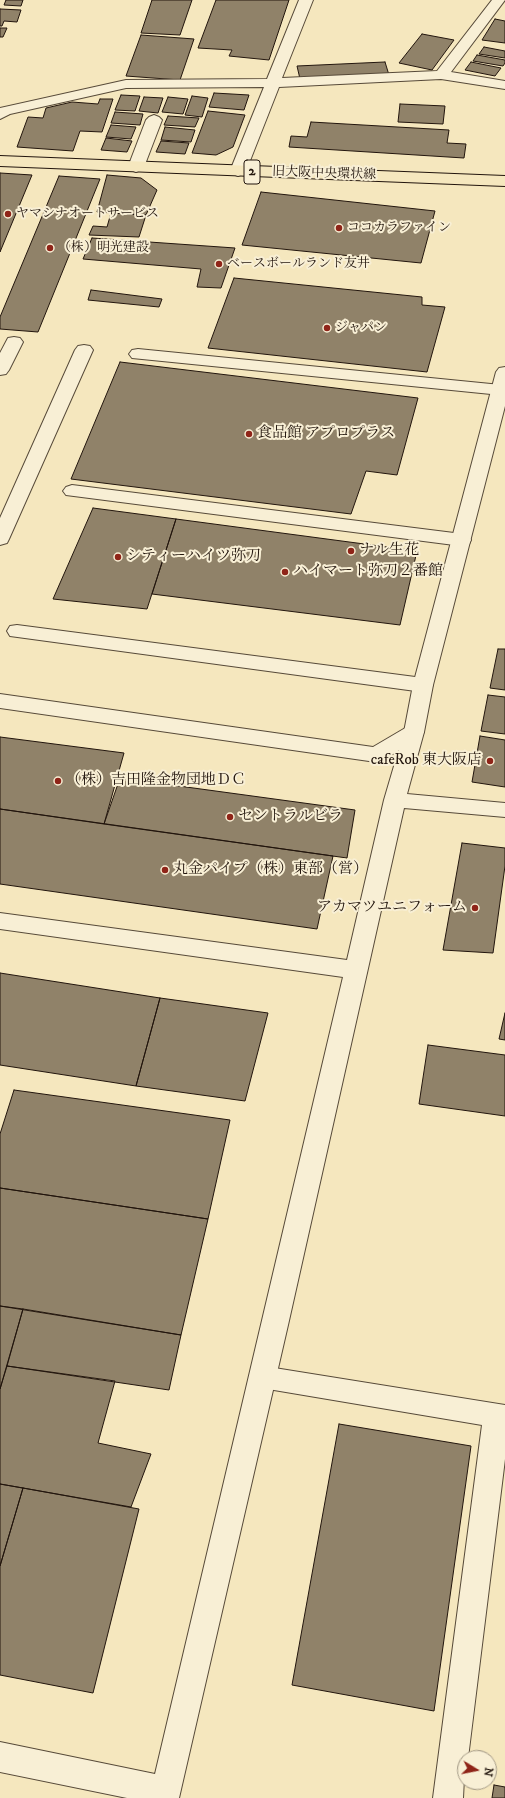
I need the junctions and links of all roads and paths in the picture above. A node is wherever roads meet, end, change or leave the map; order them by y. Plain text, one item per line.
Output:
1 (306, 0) edge
2 (499, 0) edge
3 (441, 75) junction
4 (273, 83) junction
5 (505, 85) edge
6 (0, 115) edge
7 (154, 120) dead end
8 (0, 161) edge
9 (136, 167) junction
10 (238, 171) junction
11 (505, 181) edge
12 (14, 342) dead end
13 (84, 350) dead end
14 (138, 354) dead end
15 (0, 370) edge
16 (503, 381) edge
17 (72, 491) dead end
18 (0, 539) edge
19 (462, 540) junction
20 (17, 631) dead end
21 (423, 685) junction
22 (0, 701) edge
23 (414, 732) junction
24 (395, 800) junction
25 (505, 810) edge
26 (0, 921) edge
27 (355, 970) junction
28 (262, 1377) junction
29 (501, 1416) edge
30 (0, 1757) edge
31 (165, 1794) edge
32 (448, 1798) edge

1 - 4 street
2 - 3 street
3 - 4 street
3 - 5 street
4 - 6 street
4 - 10 street
7 - 9 street
8 - 9 main road, 旧大阪中央環状線 / 2
9 - 10 main road, 旧大阪中央環状線 / 2
10 - 11 main road, 旧大阪中央環状線 / 2
12 - 15 street
13 - 18 street
14 - 16 street
16 - 19 street
17 - 19 street
19 - 21 street
20 - 21 street
21 - 23 street
22 - 23 street
23 - 24 street
24 - 25 street
24 - 27 street
26 - 27 street
27 - 28 street
28 - 29 street
28 - 31 street
29 - 32 street
30 - 31 street

